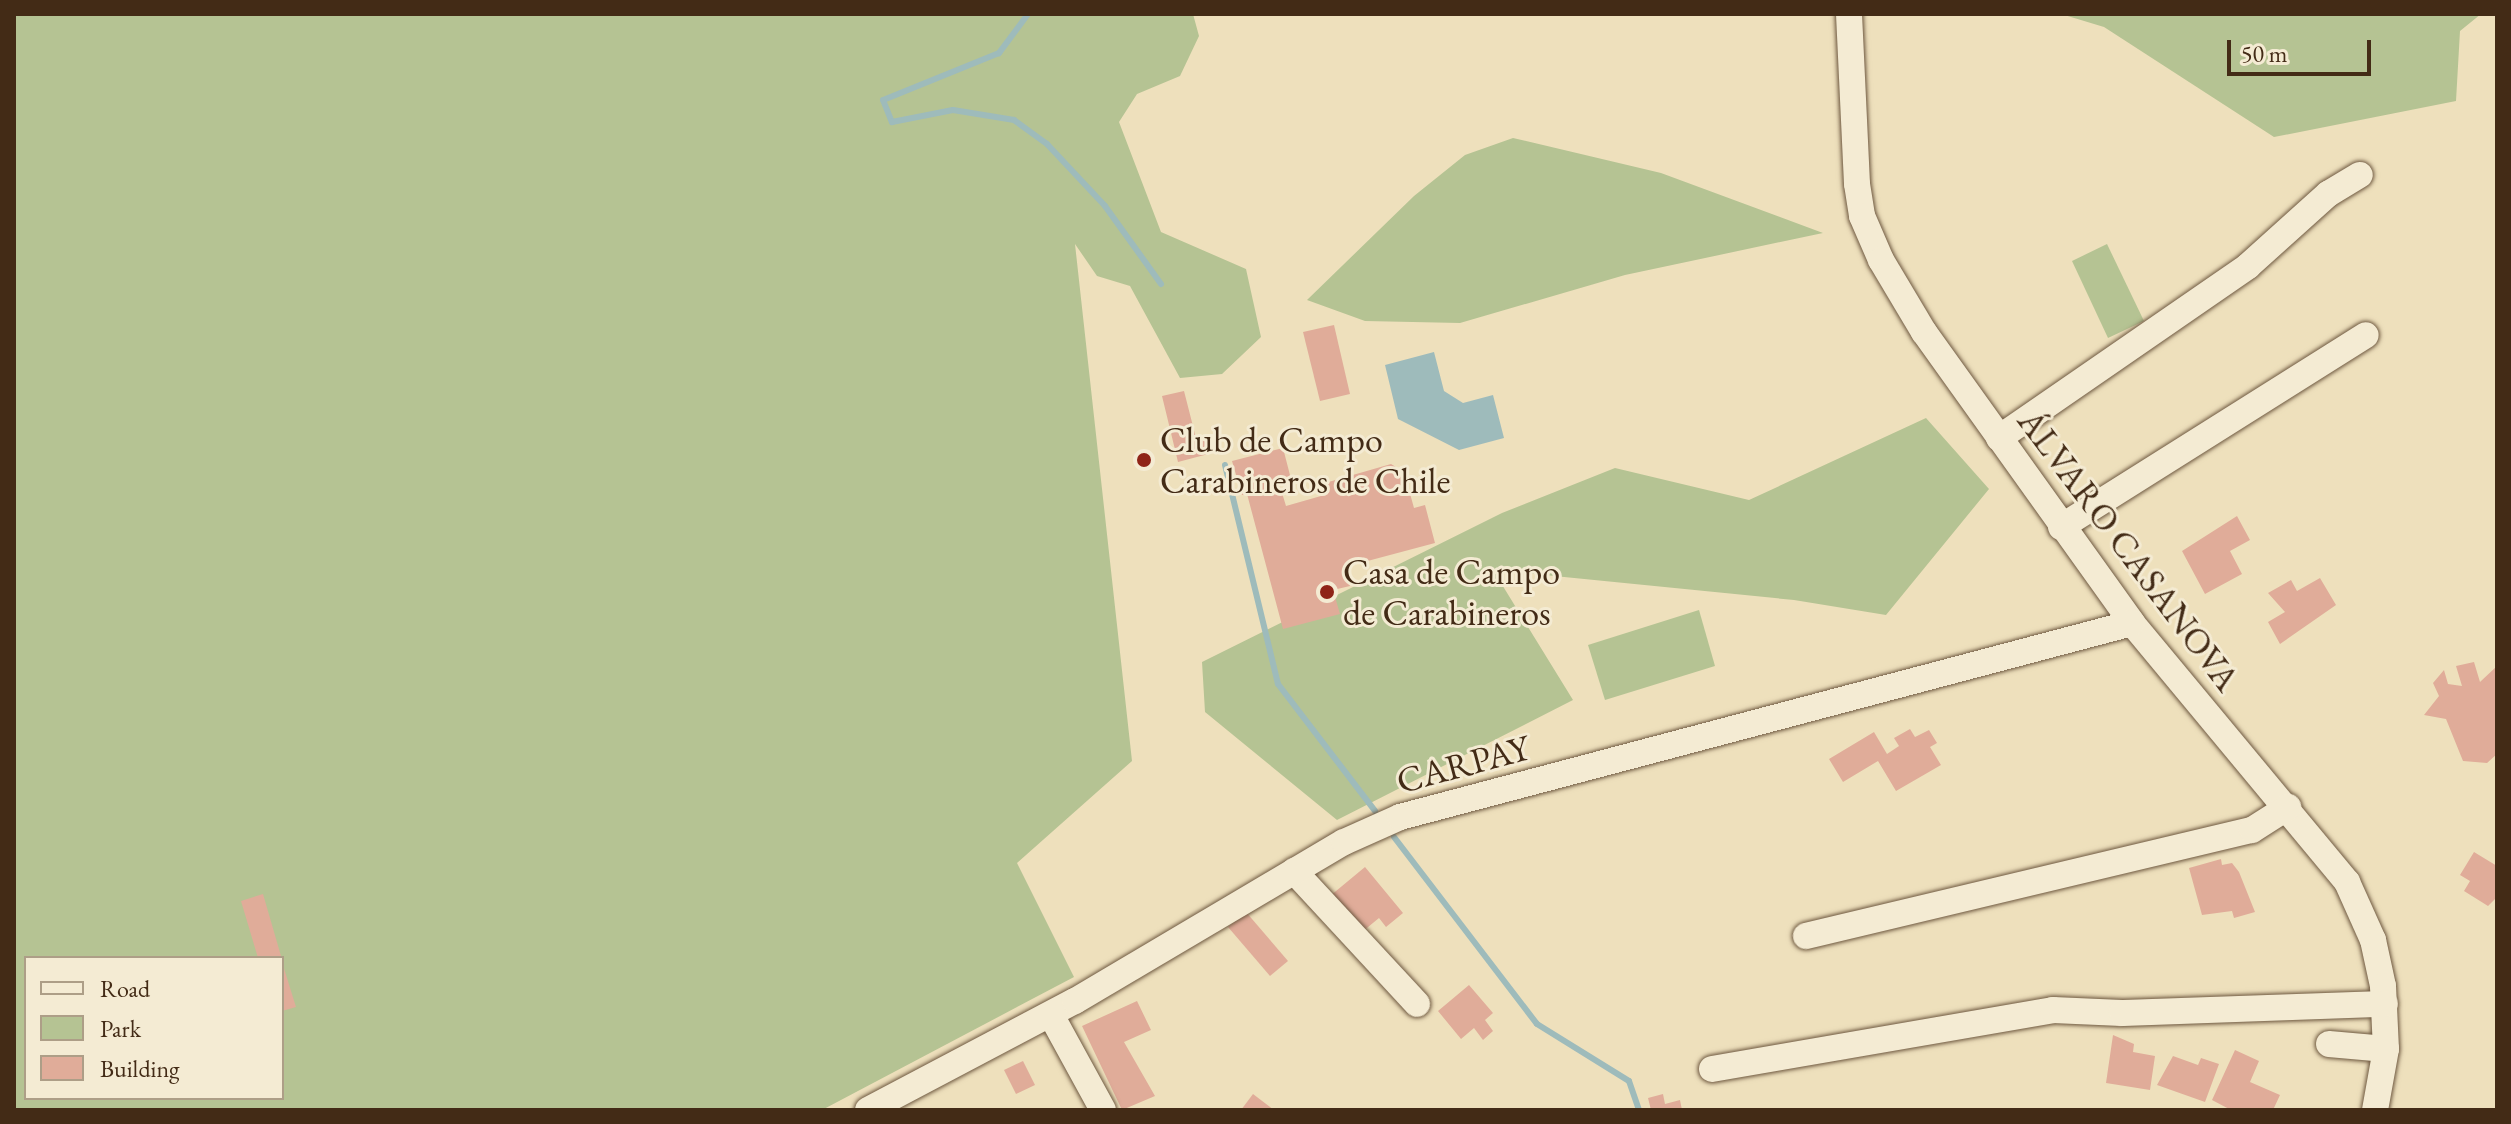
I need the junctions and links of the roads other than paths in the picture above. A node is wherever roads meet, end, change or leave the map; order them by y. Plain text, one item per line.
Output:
1 (1849, 14) edge
2 (2360, 175) dead end
3 (2366, 335) dead end
4 (1999, 438) junction
5 (2061, 527) junction
6 (2132, 623) junction
7 (2288, 807) junction
8 (1294, 871) junction
9 (1806, 936) dead end
10 (1417, 1004) dead end
11 (2385, 1004) junction
12 (1051, 1015) junction
13 (2329, 1044) dead end
14 (2386, 1049) junction
15 (1712, 1069) dead end
16 (868, 1110) edge
17 (1103, 1110) edge
18 (2375, 1110) edge

1 - 4 street, ÁLVARO CASANOVA
2 - 4 street
3 - 5 street
4 - 5 street, ÁLVARO CASANOVA
5 - 6 street, ÁLVARO CASANOVA
6 - 7 street, ÁLVARO CASANOVA
6 - 8 street, CARPAY
7 - 9 street
7 - 11 street, ÁLVARO CASANOVA
8 - 10 street
8 - 12 street, CARPAY
11 - 14 street, ÁLVARO CASANOVA
11 - 15 street
12 - 16 street, CARPAY
12 - 17 street
13 - 14 street
14 - 18 street, ÁLVARO CASANOVA

